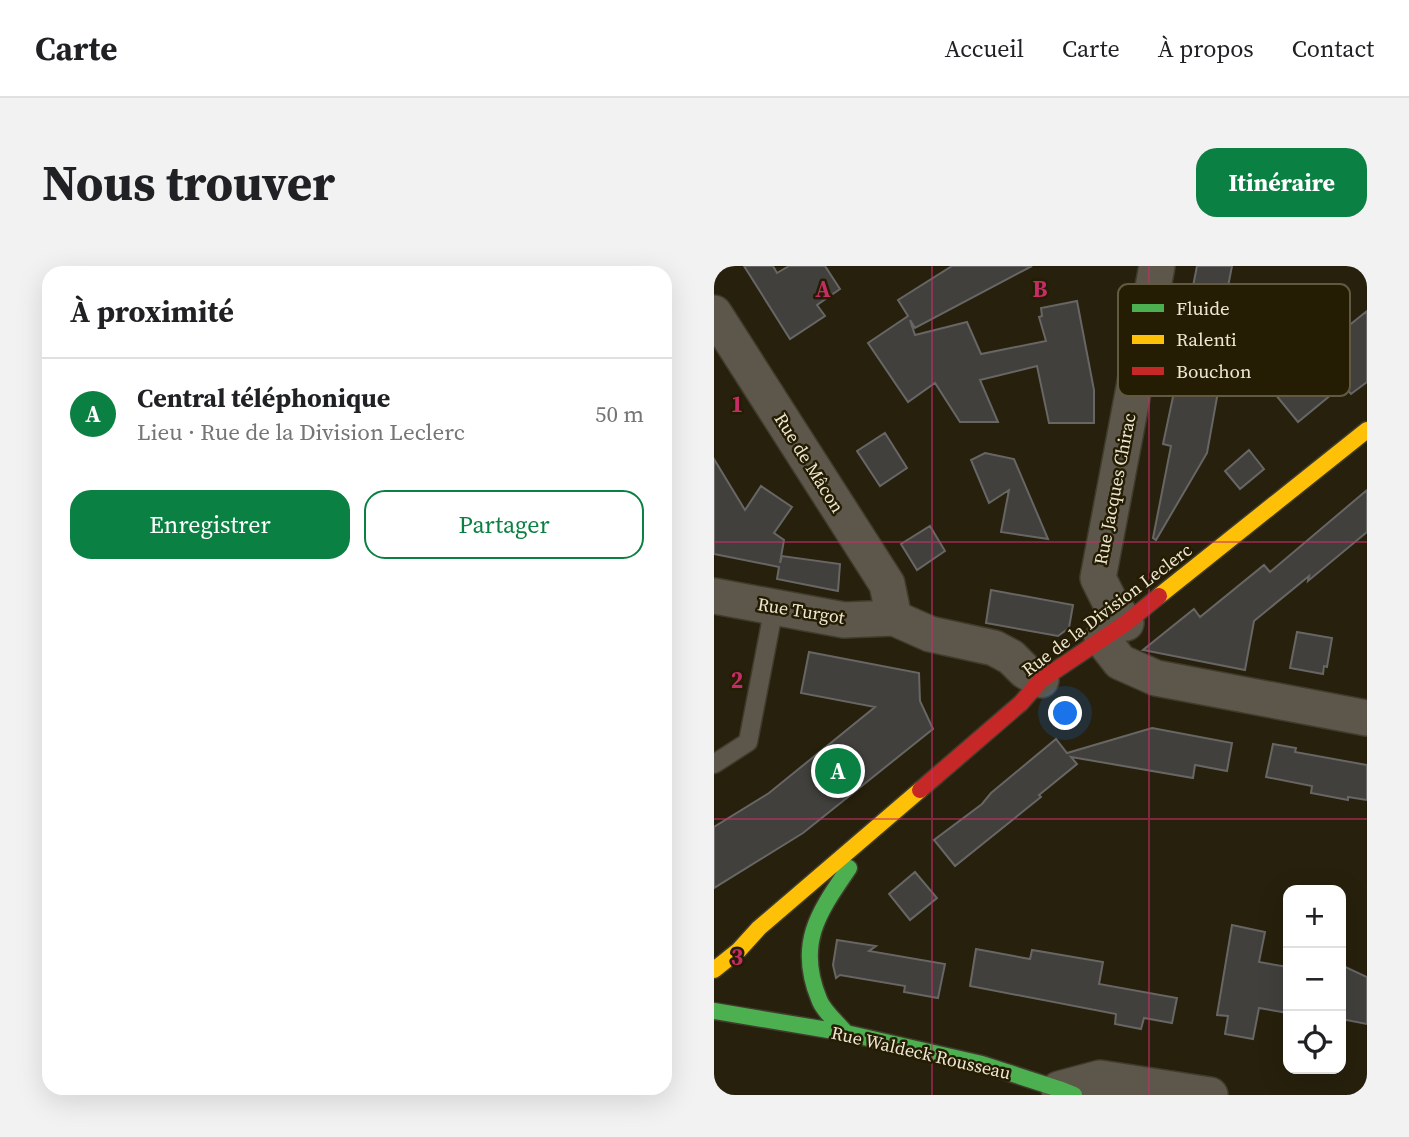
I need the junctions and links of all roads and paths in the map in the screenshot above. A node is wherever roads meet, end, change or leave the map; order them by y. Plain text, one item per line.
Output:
1 (714, 313) edge
2 (1131, 396) edge
3 (1367, 430) edge
4 (714, 596) edge
5 (774, 607) junction
6 (894, 618) junction
7 (1114, 631) junction
8 (1041, 680) junction
9 (1367, 718) edge
10 (714, 764) edge
11 (877, 827) junction
12 (759, 928) junction
13 (725, 941) dead end
14 (714, 970) edge
15 (714, 1011) edge
16 (846, 1033) junction
17 (1066, 1092) edge
18 (1210, 1095) edge

1 - 6 street, Rue de Mâcon
2 - 7 street, Rue Jacques Chirac
3 - 7 street, Rue de la Division Leclerc
4 - 5 street, Rue Turgot
5 - 6 street, Rue Turgot
5 - 10 lane
6 - 8 street, Rue Turgot
7 - 8 street, Rue de la Division Leclerc
7 - 9 street
8 - 11 street, Rue de la Division Leclerc
11 - 12 street, Rue de la Division Leclerc
11 - 16 street, Rue de la Division Leclerc
12 - 13 street, Rue de la Division Leclerc
12 - 14 street, Rue de la Division Leclerc
15 - 16 street, Rue Waldeck Rousseau
16 - 17 street, Rue Waldeck Rousseau
17 - 18 street, Rue Waldeck Rousseau

